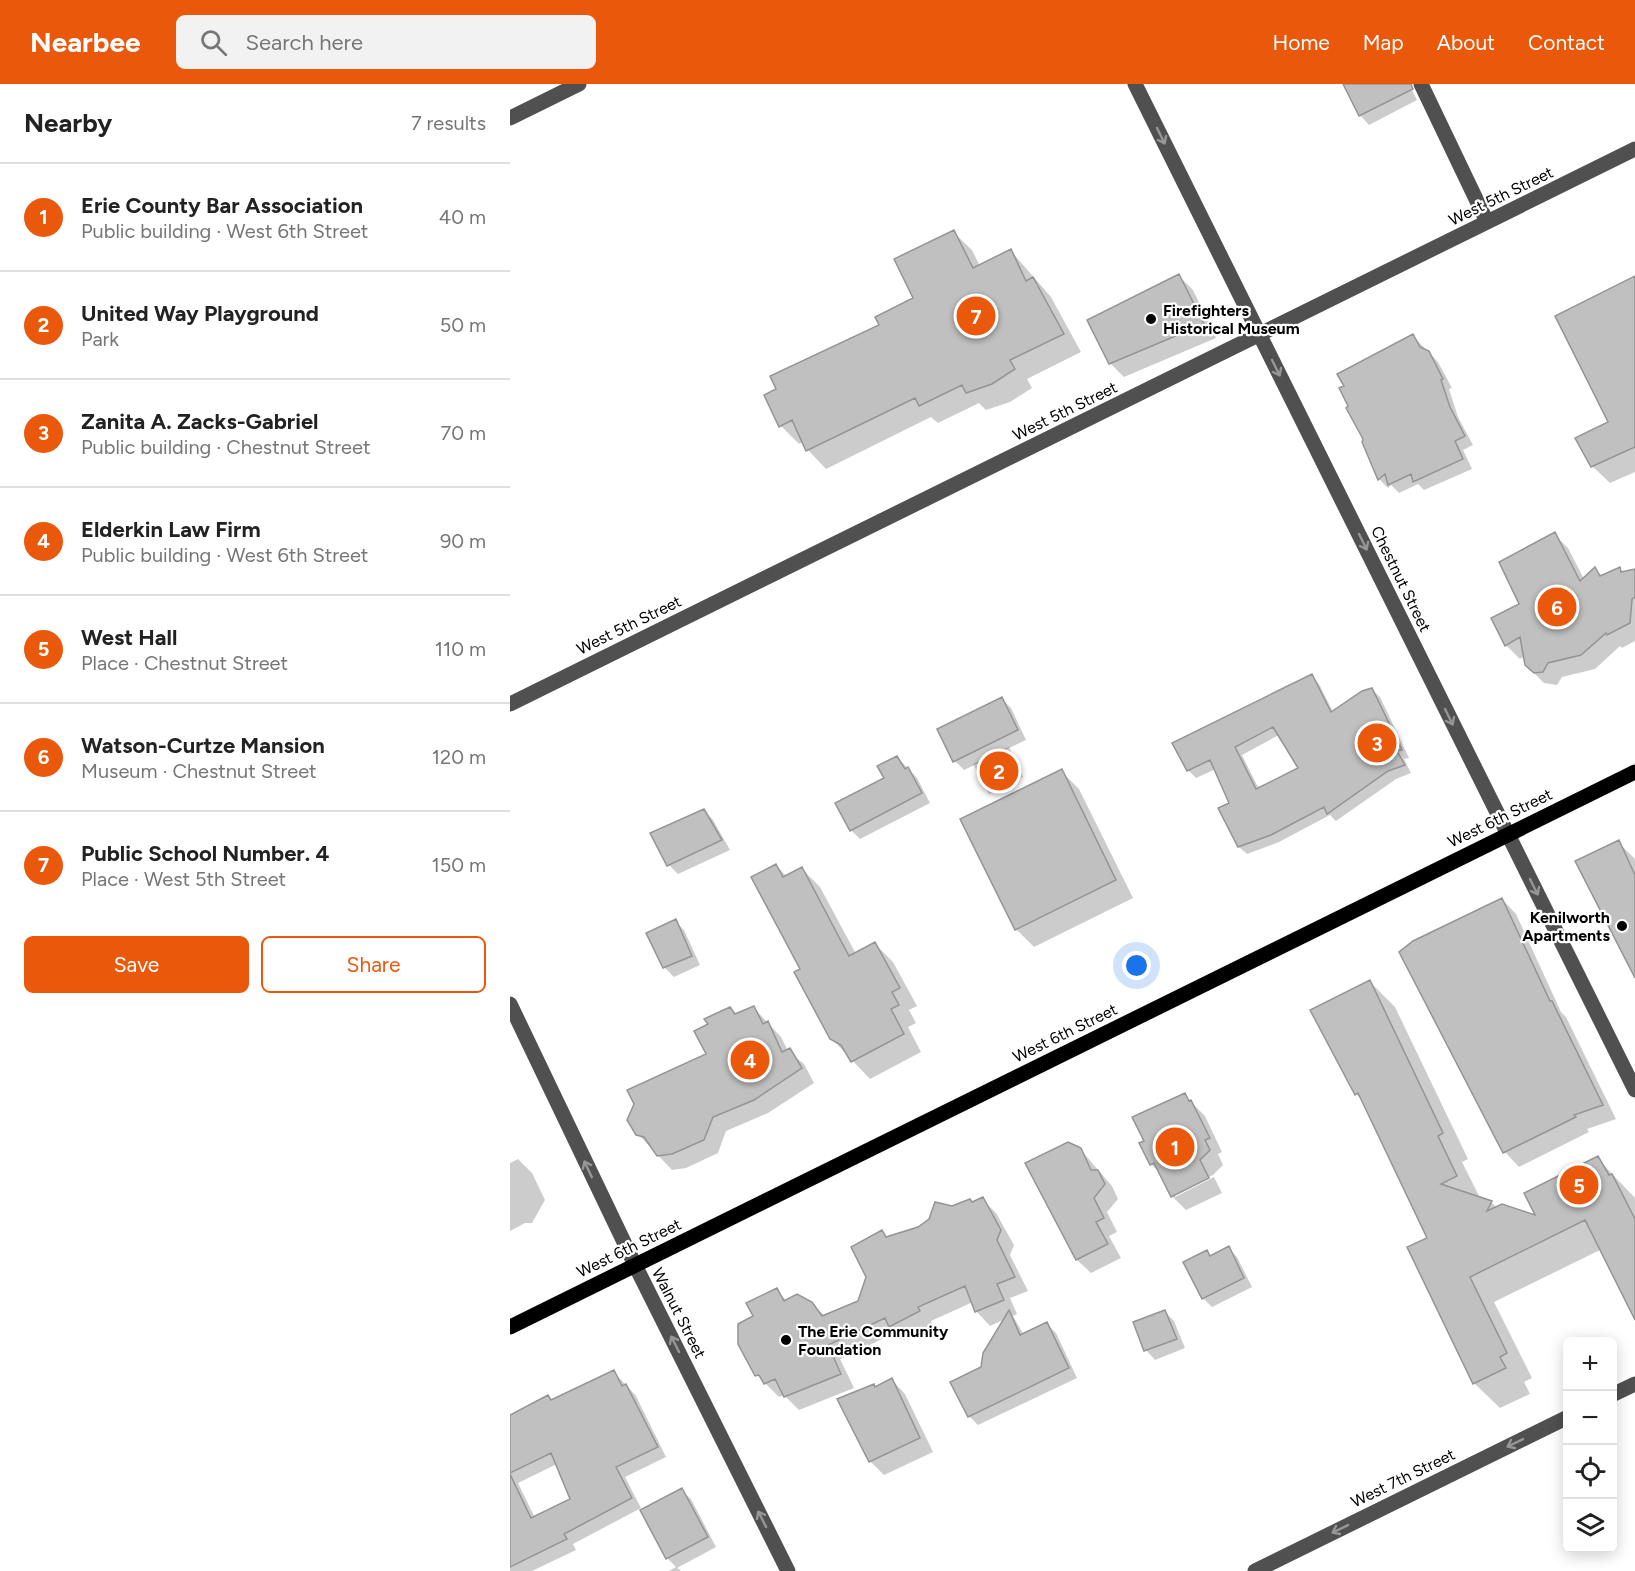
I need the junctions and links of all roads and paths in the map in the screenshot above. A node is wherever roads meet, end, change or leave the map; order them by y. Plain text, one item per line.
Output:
1 (579, 84) edge
2 (1135, 84) edge
3 (1421, 84) edge
4 (510, 118) edge
5 (1635, 149) edge
6 (1487, 222) junction
7 (1260, 335) junction
8 (510, 704) edge
9 (1635, 772) edge
10 (1507, 835) junction
11 (510, 1004) edge
12 (1635, 1090) edge
13 (635, 1265) junction
14 (510, 1327) edge
15 (1635, 1384) edge
16 (1617, 1393) edge
17 (1563, 1419) edge
18 (788, 1571) edge
19 (1255, 1571) edge

1 - 4 street
2 -> 7 street, Chestnut Street
3 - 6 street
5 - 6 street, West 5th Street
6 - 7 street, West 5th Street
7 - 8 street, West 5th Street
7 -> 10 street, Chestnut Street
9 - 10 main road, West 6th Street
10 -> 12 street, Chestnut Street
10 - 13 main road, West 6th Street
13 -> 11 street, Walnut Street
13 - 14 main road, West 6th Street
18 -> 13 street, Walnut Street
15 - 16 street
17 -> 19 street, West 7th Street

